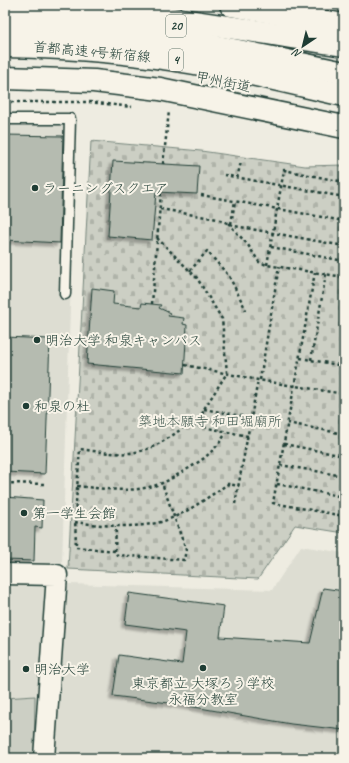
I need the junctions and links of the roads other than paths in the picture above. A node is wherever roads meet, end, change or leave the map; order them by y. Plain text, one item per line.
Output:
1 (168, 5) edge
2 (230, 5) edge
3 (5, 6) edge
4 (5, 13) edge
5 (5, 25) edge
6 (344, 25) edge
7 (344, 41) edge
8 (344, 45) edge
9 (5, 46) edge
10 (344, 58) edge
11 (5, 59) edge
12 (5, 65) edge
13 (344, 73) edge
14 (5, 78) edge
15 (5, 89) edge
16 (344, 95) edge
17 (344, 107) edge
18 (344, 111) edge
19 (5, 119) edge
20 (344, 127) edge
21 (344, 132) edge
22 (65, 294) dead end
23 (5, 574) edge
24 (44, 758) edge

1 - 7 highway
2 - 6 highway
3 - 8 highway
4 - 10 highway, 20
5 - 13 highway, 首都高速4号新宿線 / 4
9 - 16 highway, 首都高速4号新宿線 / 4
11 - 17 highway, 甲州街道
12 - 18 highway
14 - 20 highway
15 - 21 highway
19 - 22 lane
23 - 24 street

